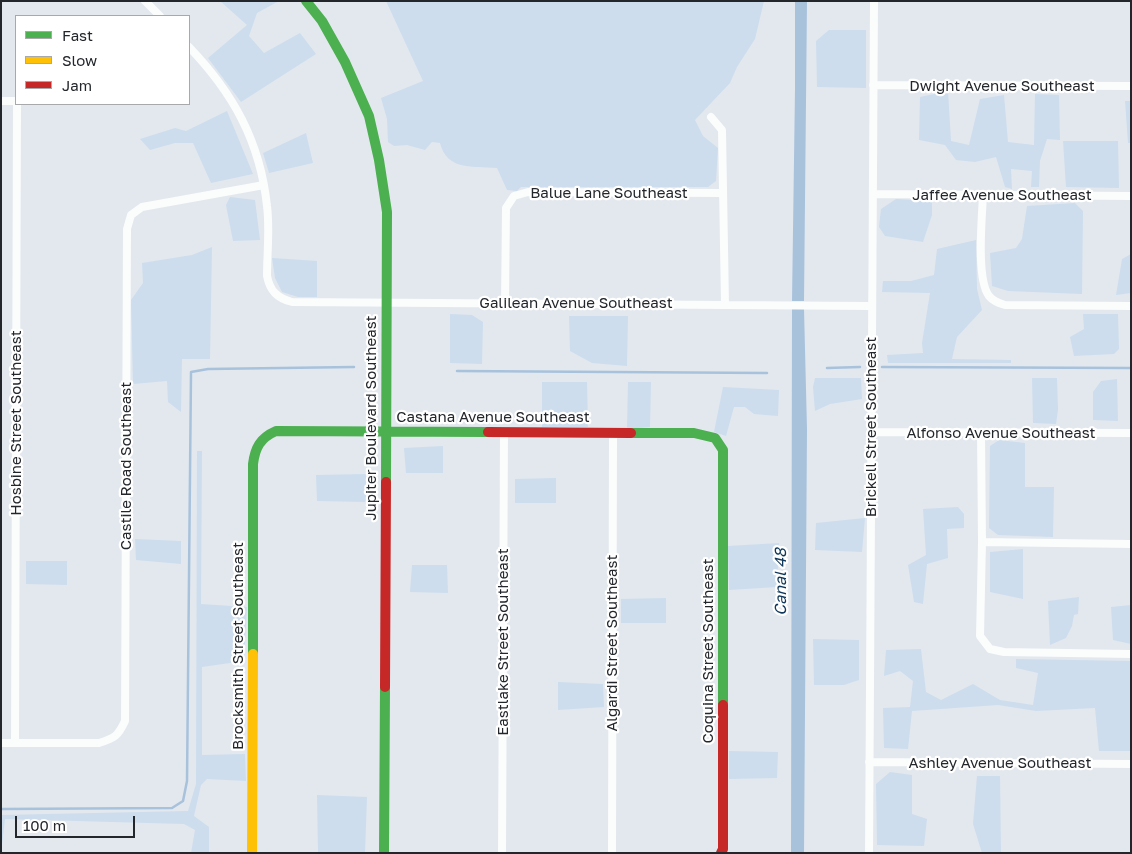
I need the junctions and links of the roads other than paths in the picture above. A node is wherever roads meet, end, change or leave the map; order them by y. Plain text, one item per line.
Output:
1 (145, 1) edge
2 (306, 1) edge
3 (874, 1) edge
4 (159, 15) edge
5 (190, 47) edge
6 (873, 85) junction
7 (1131, 86) edge
8 (1, 101) edge
9 (15, 103) edge
10 (17, 105) edge
11 (712, 117) dead end
12 (264, 184) junction
13 (722, 193) junction
14 (874, 194) junction
15 (983, 195) junction
16 (1131, 196) edge
17 (387, 303) junction
18 (504, 303) junction
19 (725, 305) junction
20 (872, 306) junction
21 (1131, 306) edge
22 (385, 431) junction
23 (504, 431) junction
24 (613, 432) junction
25 (872, 432) junction
26 (1131, 433) edge
27 (981, 434) junction
28 (260, 441) joint
29 (723, 450) joint
30 (982, 542) junction
31 (1131, 544) edge
32 (1131, 654) edge
33 (1, 743) edge
34 (15, 743) junction
35 (870, 762) junction
36 (1131, 764) edge
37 (252, 853) edge
38 (384, 853) edge
39 (502, 853) edge
40 (612, 853) edge
41 (721, 853) edge
42 (870, 853) edge

1 - 4 street
2 - 17 street, Jupiter Boulevard Southeast
3 - 6 street, Brickell Street Southeast
5 - 12 street
6 - 7 street, Dwight Avenue Southeast
6 - 14 street, Brickell Street Southeast
8 - 9 street
10 - 34 street, Hosbine Street Southeast
11 - 13 street
12 - 17 street, Galilean Avenue Southeast
12 - 34 street, Castile Road Southeast
13 - 18 street, Balue Lane Southeast
13 - 19 street
14 - 15 street, Jaffee Avenue Southeast
14 - 20 street, Brickell Street Southeast
15 - 16 street, Jaffee Avenue Southeast
15 - 21 street
17 - 18 street, Galilean Avenue Southeast
17 - 22 street, Jupiter Boulevard Southeast
18 - 19 street, Galilean Avenue Southeast
19 - 20 street, Galilean Avenue Southeast
20 - 25 street, Brickell Street Southeast
22 - 23 street, Castana Avenue Southeast
22 - 28 street, Castana Avenue Southeast
22 - 38 street, Jupiter Boulevard Southeast
23 - 24 street, Castana Avenue Southeast
23 - 39 street, Eastlake Street Southeast
24 - 29 street, Castana Avenue Southeast
24 - 40 street, Algardi Street Southeast
25 - 27 street, Alfonso Avenue Southeast
25 - 35 street, Brickell Street Southeast
26 - 27 street, Alfonso Avenue Southeast
27 - 30 street
28 - 37 street, Brocksmith Street Southeast
29 - 41 street, Coquina Street Southeast
30 - 31 street
30 - 32 street
33 - 34 street, Castile Road Southeast
35 - 36 street, Ashley Avenue Southeast
35 - 42 street, Brickell Street Southeast

